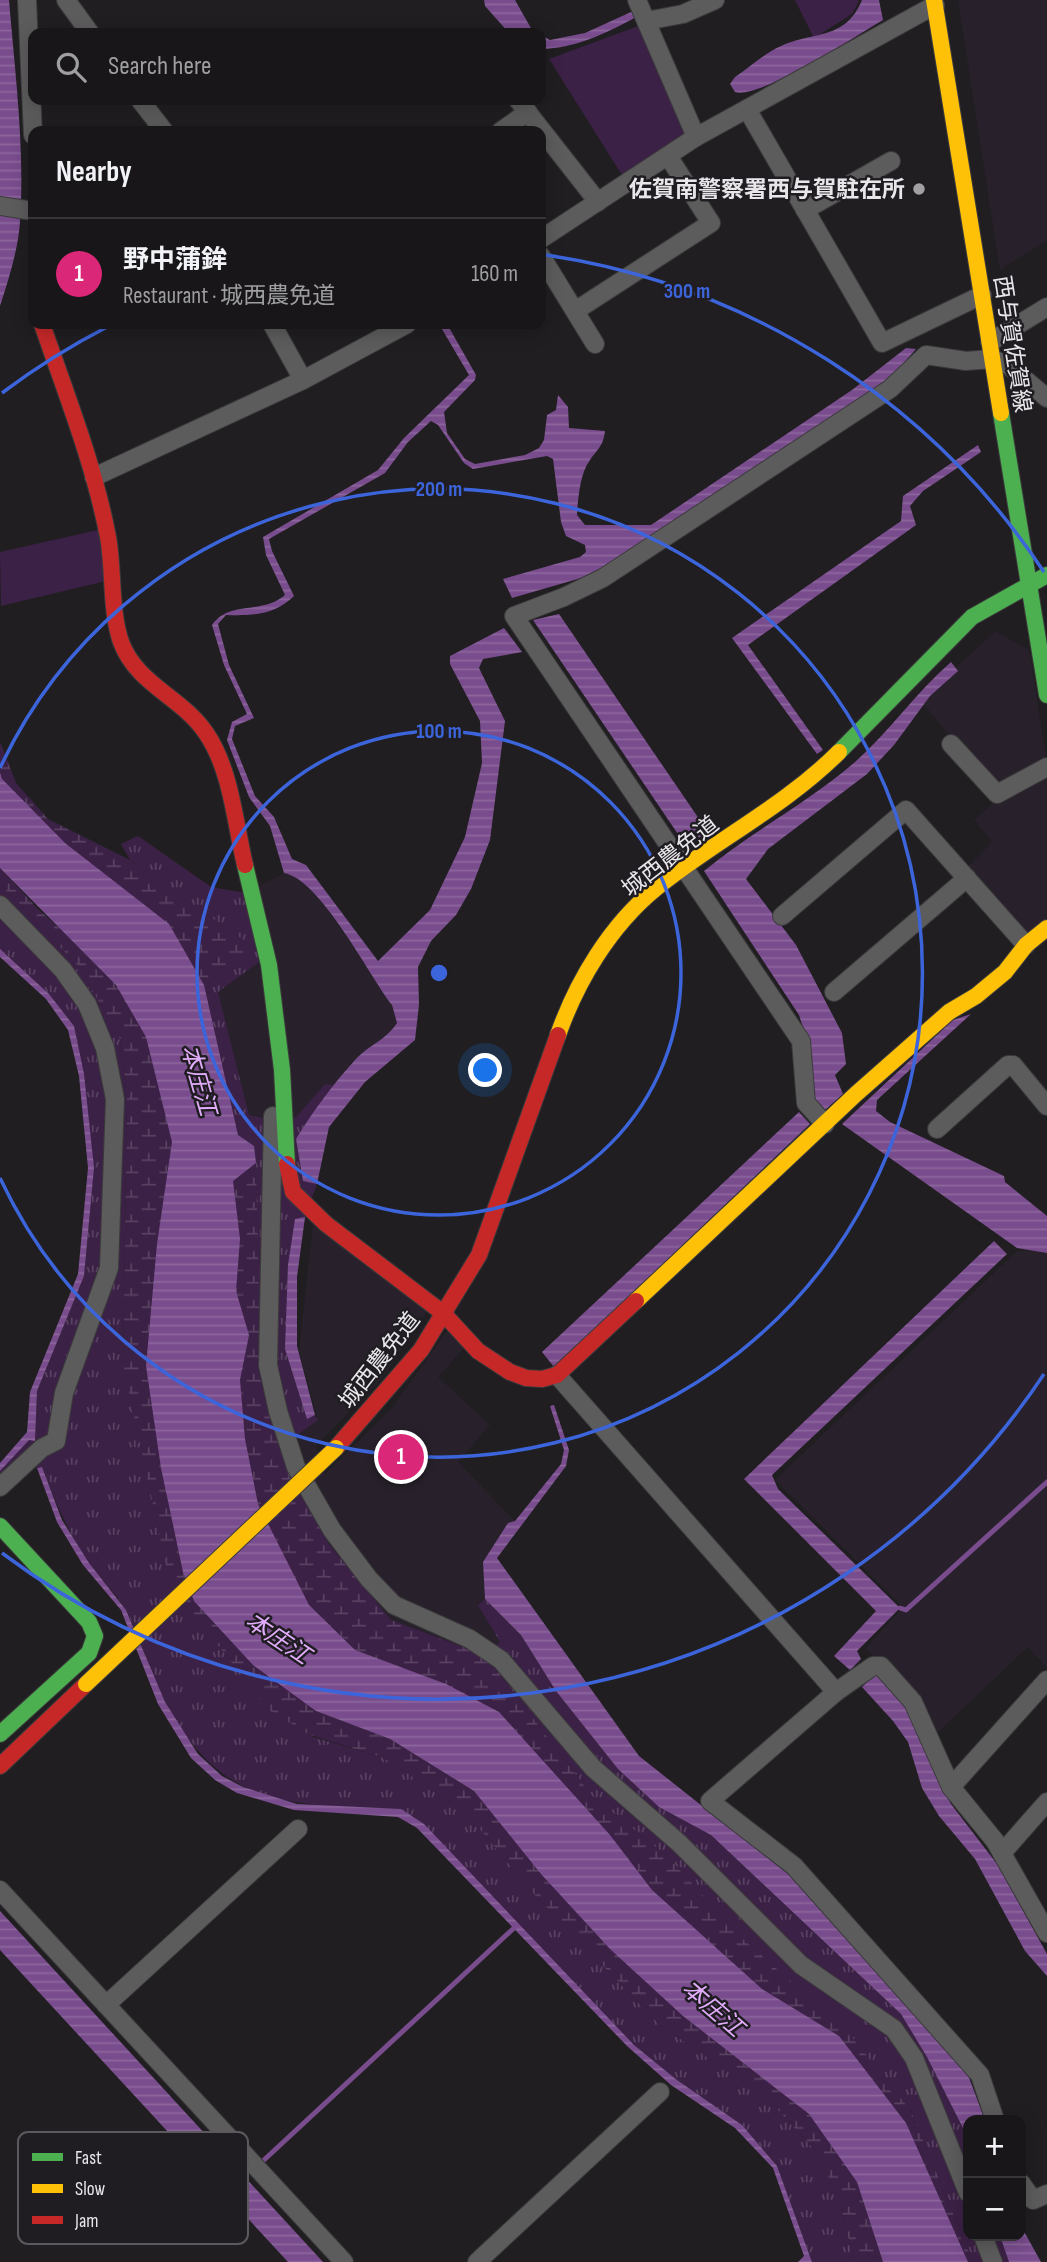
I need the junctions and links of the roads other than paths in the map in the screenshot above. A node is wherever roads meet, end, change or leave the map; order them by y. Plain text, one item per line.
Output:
1 (27, 0) edge
2 (66, 0) edge
3 (637, 0) edge
4 (715, 0) edge
5 (934, 2) edge
6 (646, 21) junction
7 (28, 28) edge
8 (86, 28) edge
9 (32, 105) edge
10 (144, 105) edge
11 (523, 106) edge
12 (747, 109) junction
13 (33, 126) edge
14 (160, 126) edge
15 (505, 126) edge
16 (539, 126) edge
17 (546, 135) edge
18 (696, 137) junction
19 (668, 156) junction
20 (891, 161) dead end
21 (598, 202) junction
22 (0, 206) edge
23 (28, 210) edge
24 (805, 210) junction
25 (546, 236) edge
26 (546, 264) edge
27 (982, 295) junction
28 (1047, 307) edge
29 (575, 311) junction
30 (44, 329) edge
31 (275, 329) edge
32 (392, 329) edge
33 (595, 344) dead end
34 (991, 351) junction
35 (303, 380) junction
36 (1047, 398) edge
37 (94, 477) junction
38 (1047, 575) edge
39 (1028, 584) junction
40 (1047, 695) edge
41 (951, 744) dead end
42 (1047, 767) edge
43 (686, 866) junction
44 (967, 878) junction
45 (0, 905) edge
46 (782, 916) dead end
47 (1047, 928) edge
48 (1026, 945) junction
49 (834, 992) dead end
50 (278, 1055) junction
51 (1047, 1106) edge
52 (825, 1124) junction
53 (937, 1129) dead end
54 (443, 1313) junction
55 (557, 1376) junction
56 (0, 1487) edge
57 (0, 1525) edge
58 (1047, 1680) edge
59 (836, 1692) junction
60 (0, 1734) edge
61 (0, 1766) edge
62 (951, 1787) junction
63 (1047, 1802) edge
64 (298, 1829) dead end
65 (1002, 1853) junction
66 (0, 1890) edge
67 (1047, 1931) edge
68 (106, 2005) junction
69 (660, 2092) dead end
70 (993, 2115) edge
71 (224, 2132) edge
72 (248, 2158) edge
73 (963, 2180) edge
74 (1026, 2190) edge
75 (1047, 2194) edge
76 (986, 2241) edge
77 (344, 2262) edge
78 (477, 2262) edge
79 (993, 2262) edge

1 - 7 street
2 - 8 street
3 - 6 street
4 - 6 street
5 - 12 street
5 - 27 street, 西与賀佐賀線
6 - 18 street
9 - 13 street
10 - 14 street
11 - 15 street
11 - 16 street
12 - 18 street
12 - 24 street
17 - 21 street
18 - 19 street
19 - 21 street
19 - 29 street
20 - 24 street
21 - 25 street
22 - 23 street
24 - 27 street
26 - 29 street
27 - 34 street, 西与賀佐賀線
28 - 34 street
29 - 33 street
30 - 37 street
31 - 35 street
32 - 35 street
34 - 36 street
34 - 39 street, 西与賀佐賀線
34 - 43 street
35 - 37 street
37 - 50 street
38 - 39 street, 城西農免道
39 - 40 street, 西与賀佐賀線
39 - 43 street, 城西農免道
41 - 42 street
43 - 52 street
43 - 54 street, 城西農免道
44 - 46 street
44 - 48 street
44 - 49 street
45 - 56 street
47 - 48 street
48 - 52 street
50 - 54 street
50 - 73 street
51 - 53 street
52 - 55 street
54 - 55 street
54 - 61 street, 城西農免道, bridge
55 - 59 street
57 - 60 street
58 - 62 street
59 - 62 street
59 - 70 street
62 - 65 street
63 - 65 street
64 - 68 street
65 - 67 street
66 - 68 street
68 - 71 street
69 - 78 street
72 - 77 street
74 - 75 street
76 - 79 street

